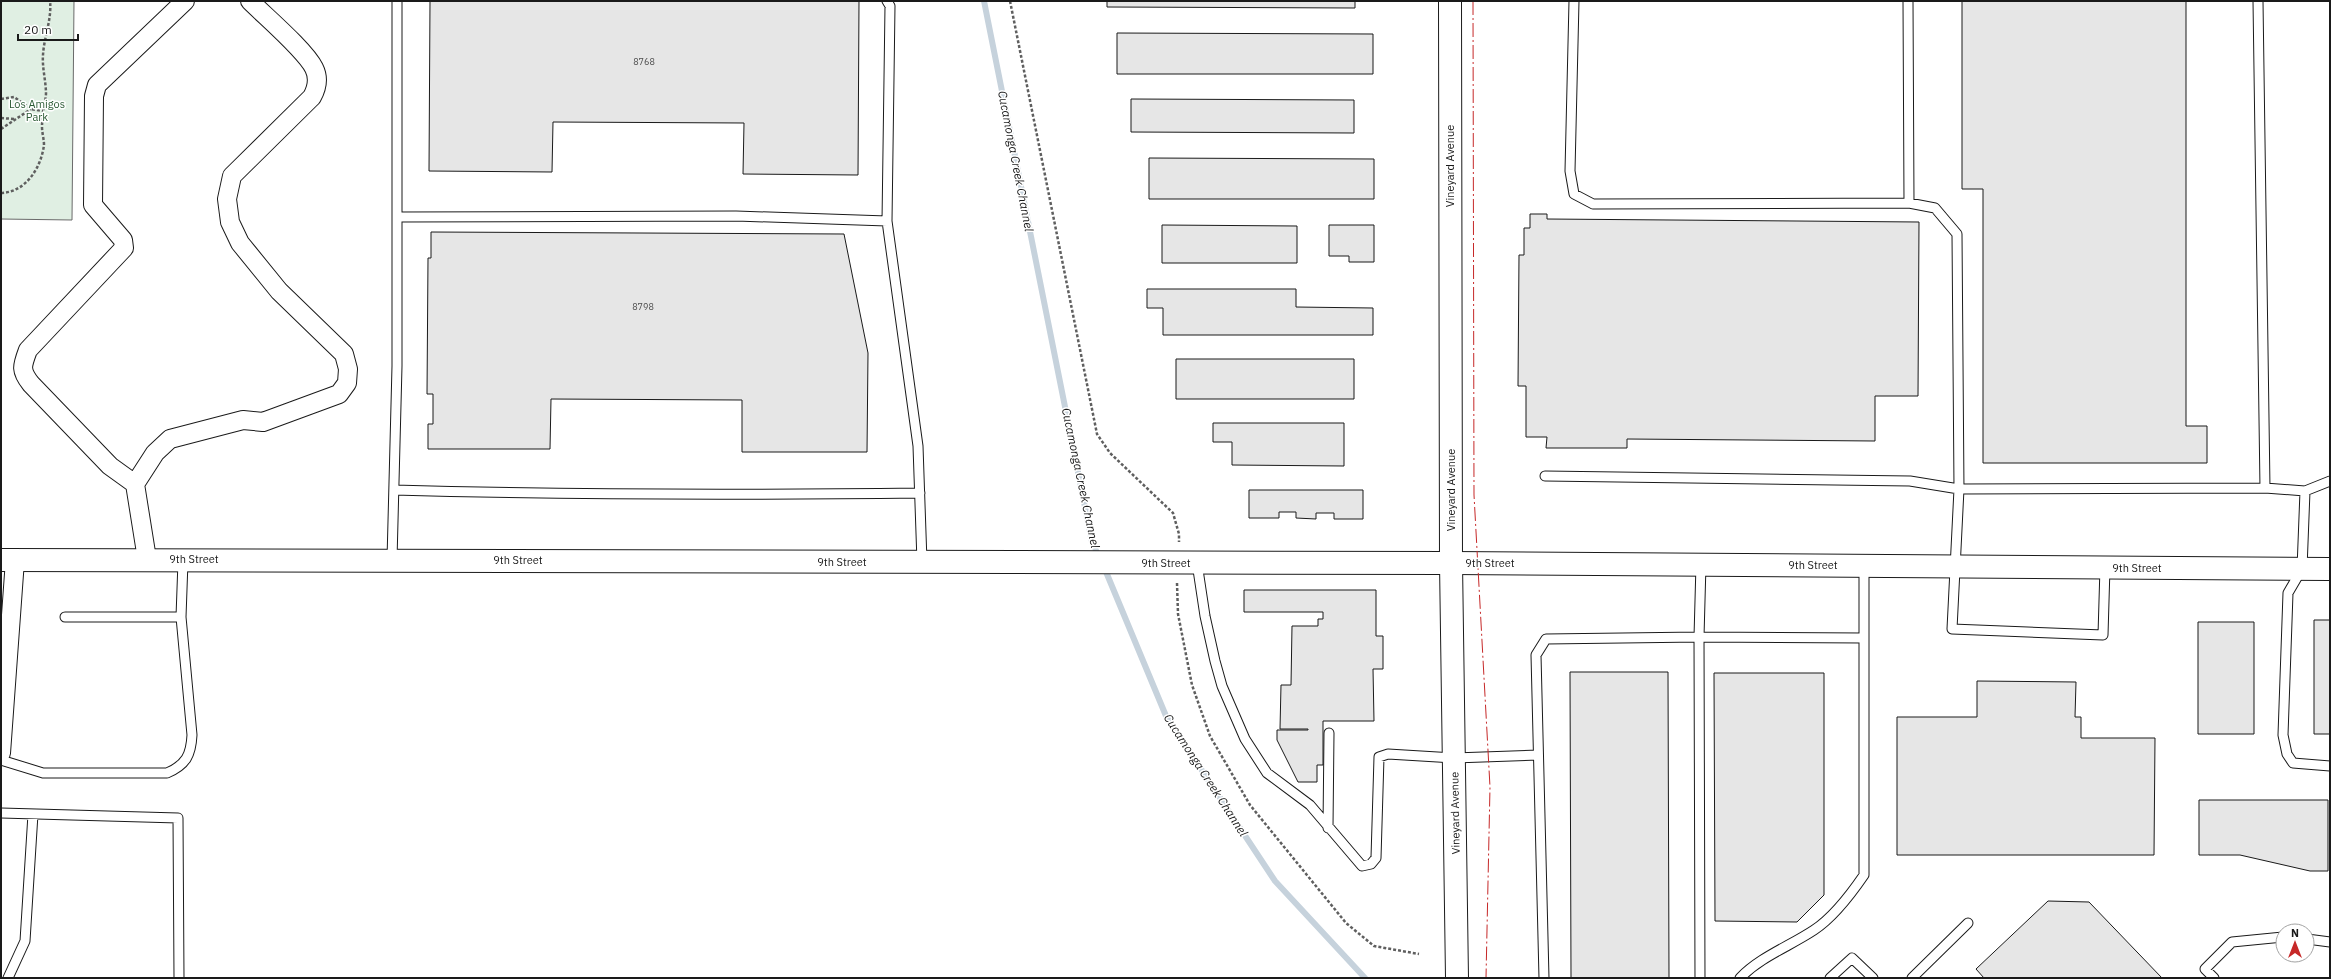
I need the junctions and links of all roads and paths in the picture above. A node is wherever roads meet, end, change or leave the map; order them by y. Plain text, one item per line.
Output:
1 (50, 1) edge
2 (185, 1) edge
3 (250, 1) edge
4 (397, 1) edge
5 (887, 1) edge
6 (1010, 1) edge
7 (1450, 1) edge
8 (1574, 1) edge
9 (1908, 1) edge
10 (2258, 1) edge
11 (1, 99) edge
12 (31, 109) junction
13 (43, 111) junction
14 (1, 118) edge
15 (14, 119) junction
16 (1, 129) edge
17 (1, 193) edge
18 (1908, 203) junction
19 (398, 217) junction
20 (887, 221) junction
21 (1545, 476) dead end
22 (2330, 481) edge
23 (135, 484) junction
24 (2265, 488) junction
25 (1959, 489) junction
26 (394, 490) junction
27 (2305, 491) junction
28 (920, 492) junction
29 (1179, 534) dead end
30 (147, 559) junction
31 (184, 559) junction
32 (8, 560) edge
33 (392, 560) junction
34 (922, 562) junction
35 (1197, 563) junction
36 (1451, 563) junction
37 (1701, 564) junction
38 (1864, 566) junction
39 (1955, 566) junction
40 (2105, 567) junction
41 (2302, 569) junction
42 (2330, 569) edge
43 (1177, 590) dead end
44 (65, 617) dead end
45 (181, 617) junction
46 (1700, 637) junction
47 (1863, 638) junction
48 (3, 706) edge
49 (1329, 733) dead end
50 (1, 753) edge
51 (1538, 755) junction
52 (1454, 758) junction
53 (1, 760) edge
54 (2330, 766) edge
55 (1, 813) edge
56 (33, 814) junction
57 (1328, 828) junction
58 (1968, 923) dead end
59 (2275, 938) edge
60 (2315, 940) edge
61 (2330, 942) edge
62 (1419, 954) dead end
63 (11, 977) edge
64 (179, 978) edge
65 (1457, 978) edge
66 (1544, 978) edge
67 (1700, 978) edge
68 (1740, 978) edge
69 (1830, 978) edge
70 (1873, 978) edge
71 (1912, 978) edge
72 (2214, 978) edge

1 - 13 path
2 - 23 street
3 - 23 street
4 - 19 lane
5 - 20 lane
6 - 29 path
7 - 36 street, Vineyard Avenue
8 - 18 lane
9 - 18 lane
10 - 24 lane
11 - 12 path
12 - 13 path
12 - 15 path
13 - 17 path
14 - 15 path
15 - 16 path
18 - 25 lane
19 - 20 lane
19 - 26 lane
20 - 28 lane
21 - 25 lane
22 - 27 lane
23 - 30 street
24 - 25 lane
24 - 27 lane
25 - 39 lane
26 - 28 lane
26 - 33 lane
27 - 41 lane
28 - 34 lane
30 - 31 street, 9th Street
30 - 32 street, 9th Street
31 - 33 street, 9th Street
31 - 45 lane
32 - 48 street
33 - 34 street, 9th Street
34 - 35 street, 9th Street
35 - 36 street, 9th Street
35 - 57 lane
36 - 37 street, 9th Street
36 - 52 street, Vineyard Avenue
37 - 38 street, 9th Street
37 - 46 lane
38 - 39 street, 9th Street
38 - 47 lane
39 - 40 street, 9th Street
39 - 40 lane
40 - 41 street, 9th Street
41 - 42 street, 9th Street
41 - 54 lane
43 - 62 path
44 - 45 lane
45 - 53 lane
46 - 47 lane
46 - 51 lane
46 - 67 lane
47 - 68 lane
48 - 50 street
49 - 57 lane
51 - 52 lane
51 - 66 lane
52 - 57 lane
52 - 65 street, Vineyard Avenue
55 - 56 lane
56 - 63 lane
56 - 64 lane
58 - 71 lane
59 - 72 lane
60 - 61 lane
69 - 70 lane

